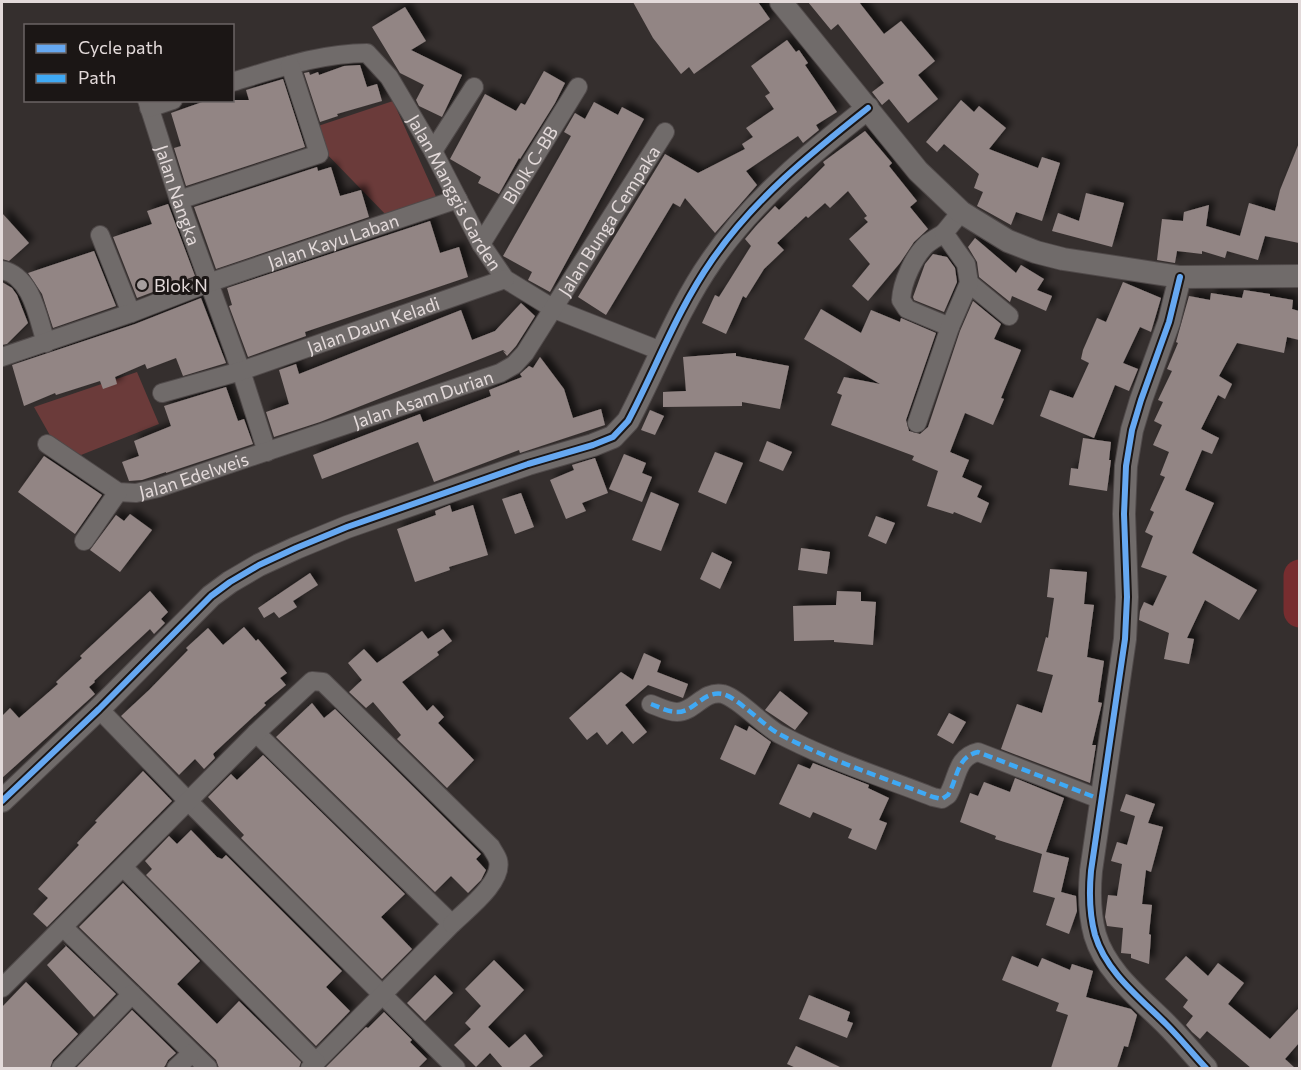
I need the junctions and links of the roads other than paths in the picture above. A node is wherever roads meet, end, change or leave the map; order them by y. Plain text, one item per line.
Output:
1 (781, 2) edge
2 (290, 65) junction
3 (234, 81) edge
4 (474, 87) dead end
5 (578, 87) dead end
6 (148, 104) edge
7 (868, 108) junction
8 (665, 132) dead end
9 (433, 151) junction
10 (458, 199) junction
11 (179, 200) junction
12 (960, 212) junction
13 (944, 233) junction
14 (100, 235) dead end
15 (481, 244) junction
16 (2, 270) edge
17 (1299, 276) edge
18 (1180, 277) junction
19 (505, 279) junction
20 (208, 283) junction
21 (969, 283) junction
22 (554, 309) junction
23 (131, 313) junction
24 (1009, 316) dead end
25 (950, 327) junction
26 (46, 343) junction
27 (661, 351) junction
28 (2, 357) edge
29 (240, 371) junction
30 (162, 393) dead end
31 (917, 423) dead end
32 (47, 444) dead end
33 (267, 452) junction
34 (118, 492) junction
35 (84, 542) dead end
36 (651, 704) dead end
37 (99, 709) junction
38 (256, 733) junction
39 (1102, 800) junction
40 (2, 801) edge
41 (188, 801) junction
42 (124, 868) junction
43 (452, 924) junction
44 (63, 927) junction
45 (2, 988) edge
46 (132, 994) junction
47 (382, 994) junction
48 (192, 1053) junction
49 (313, 1065) edge
50 (446, 1065) edge
51 (61, 1068) edge
52 (176, 1068) edge
53 (208, 1068) edge
54 (1206, 1068) edge

1 - 7 street
2 - 3 street
2 - 9 street, Jalan Manggis Garden
2 - 11 street
4 - 9 street
5 - 15 street, Blolk C-BB
6 - 11 street, Jalan Nangka
7 - 12 street
7 - 27 street
8 - 22 street, Jalan Bunga Cempaka
9 - 10 street, Jalan Manggis Garden
10 - 15 street, Jalan Manggis Garden
10 - 20 street, Jalan Kayu Laban
11 - 20 street, Jalan Nangka
12 - 13 street
12 - 18 street
13 - 21 street
13 - 25 street
14 - 23 street
15 - 19 street, Jalan Manggis Garden
16 - 26 street
17 - 18 street
18 - 39 street
19 - 22 street, Jalan Manggis Garden
19 - 29 street, Jalan Daun Keladi
20 - 23 street, Jalan Kayu Laban
20 - 29 street, Jalan Nangka
21 - 24 street
21 - 25 street
22 - 27 street, Jalan Manggis Garden
22 - 33 street, Jalan Asam Durian
23 - 26 street, Jalan Kayu Laban
25 - 31 street
26 - 28 street, Jalan Kayu Laban
27 - 37 street
29 - 30 street, Jalan Daun Keladi
29 - 33 street, Jalan Nangka
32 - 34 street
33 - 34 street, Jalan Edelweis
34 - 35 street
36 - 39 street
37 - 40 street
37 - 41 street
38 - 41 street
38 - 43 street
38 - 43 street
39 - 54 street
41 - 42 street
41 - 47 street
42 - 44 street
42 - 49 street
43 - 47 street
44 - 45 street
44 - 46 street
46 - 48 street
46 - 51 street
47 - 49 street
47 - 50 street
48 - 52 street
48 - 53 street

